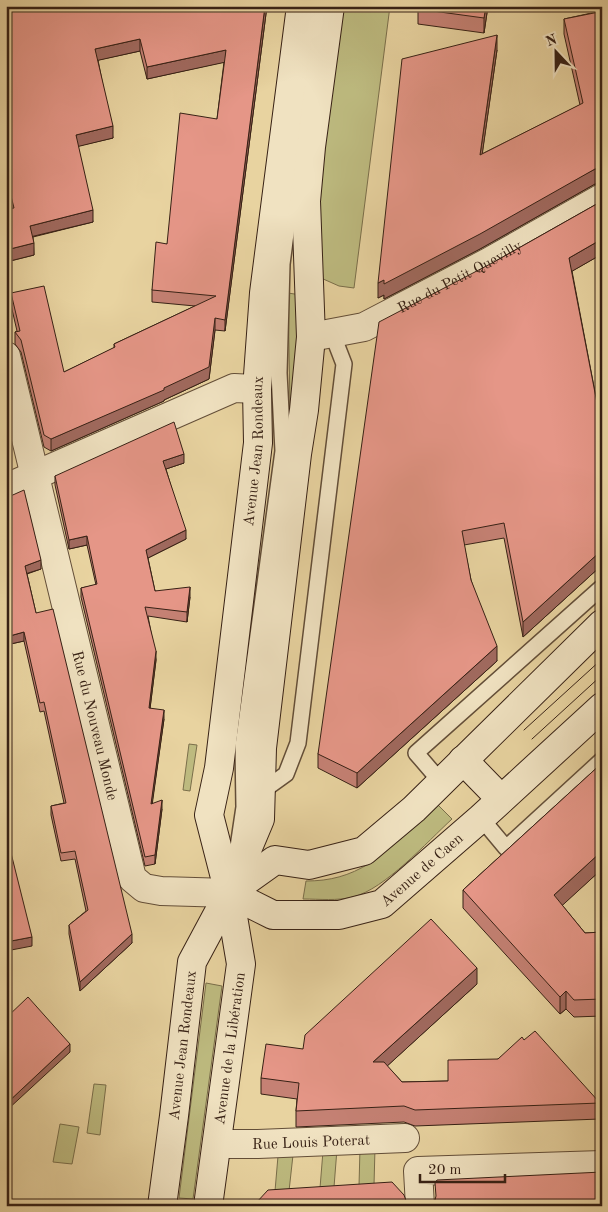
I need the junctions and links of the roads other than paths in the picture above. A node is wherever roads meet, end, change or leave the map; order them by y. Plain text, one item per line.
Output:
1 (302, 6) edge
2 (316, 6) edge
3 (330, 6) edge
4 (602, 198) edge
5 (322, 335) junction
6 (6, 356) edge
7 (257, 389) junction
8 (34, 475) junction
9 (6, 488) edge
10 (602, 587) edge
11 (602, 624) edge
12 (553, 630) junction
13 (572, 651) junction
14 (602, 707) edge
15 (463, 760) junction
16 (602, 760) edge
17 (441, 782) junction
18 (261, 792) junction
19 (501, 799) junction
20 (481, 818) junction
21 (229, 893) junction
22 (405, 1138) dead end
23 (217, 1144) junction
24 (602, 1165) edge
25 (162, 1206) edge
26 (208, 1206) edge
27 (420, 1206) edge

1 - 7 main road, Avenue Jean Rondeaux
2 - 21 lane, Avenue Jean Rondeaux
3 - 5 main road, Avenue Jean Rondeaux
4 - 5 main road, Rue du Petit Quevilly
5 - 18 main road, Avenue Jean Rondeaux
5 - 18 lane, Avenue Jean Rondeaux
6 - 8 main road, Rue du Nouveau Monde
7 - 8 main road
7 - 21 main road, Avenue Jean Rondeaux
8 - 9 main road
8 - 21 main road, Rue du Nouveau Monde
10 - 12 lane
11 - 13 main road
12 - 13 lane
12 - 17 lane
13 - 15 main road
14 - 19 main road, Avenue de Caen
15 - 17 main road
15 - 19 main road
16 - 20 lane
17 - 21 main road
18 - 21 main road, Avenue Jean Rondeaux
19 - 20 main road, Avenue de Caen
20 - 21 main road, Avenue de Caen
21 - 23 main road, Avenue de la Libération
21 - 25 main road, Avenue Jean Rondeaux
22 - 23 main road, Rue Louis Poterat
23 - 26 main road, Avenue de la Libération
24 - 27 main road

